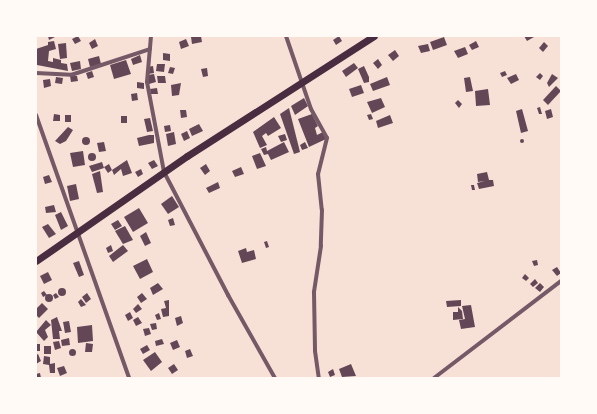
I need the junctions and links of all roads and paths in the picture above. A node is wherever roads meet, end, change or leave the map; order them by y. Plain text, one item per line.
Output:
1 (151, 36) edge
2 (286, 36) edge
3 (374, 36) edge
4 (150, 49) junction
5 (36, 73) edge
6 (302, 81) junction
7 (36, 115) edge
8 (164, 172) junction
9 (77, 232) junction
10 (36, 261) edge
11 (561, 281) edge
12 (129, 378) edge
13 (275, 378) edge
14 (319, 378) edge
15 (434, 378) edge

1 - 4 street
2 - 6 street
3 - 6 main road
4 - 5 street
4 - 8 street
6 - 8 main road
6 - 14 street
7 - 9 street
8 - 9 main road
8 - 13 street
9 - 10 main road
9 - 12 street
11 - 15 street

